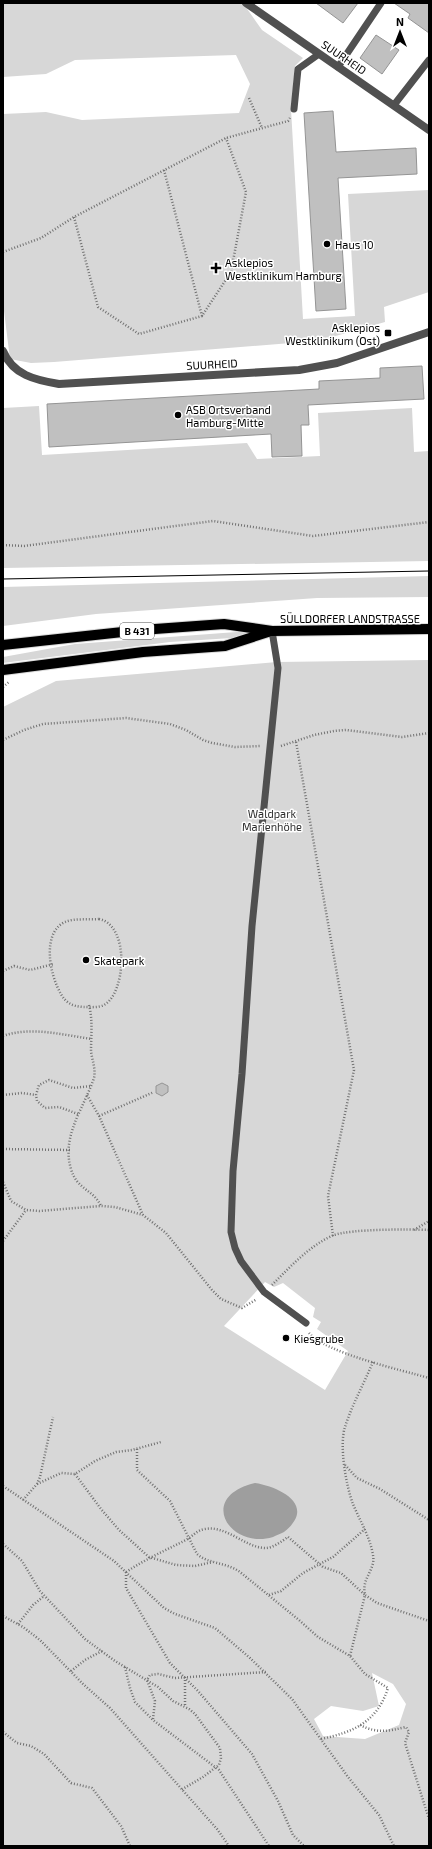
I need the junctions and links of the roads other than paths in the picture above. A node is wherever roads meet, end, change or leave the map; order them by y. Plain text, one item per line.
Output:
1 (246, 3) edge
2 (381, 3) edge
3 (319, 54) junction
4 (429, 60) edge
5 (338, 67) junction
6 (394, 104) junction
7 (294, 109) road end
8 (429, 130) edge
9 (429, 332) edge
10 (3, 351) edge
11 (429, 629) edge
12 (272, 630) junction
13 (3, 645) edge
14 (3, 670) edge
15 (306, 1323) road end

1 - 3 street, SUURHEID
2 - 5 lane
3 - 5 street, SUURHEID
3 - 7 lane
4 - 6 lane
5 - 6 street, SUURHEID
6 - 8 street, SUURHEID
9 - 10 street, SUURHEID
11 - 12 main road, SÜLLDORFER LANDSTRASSE / B 431
12 - 13 main road, SÜLLDORFER LANDSTRASSE / B 431
12 - 14 main road, SÜLLDORFER LANDSTRASSE / B 431
12 - 15 lane

